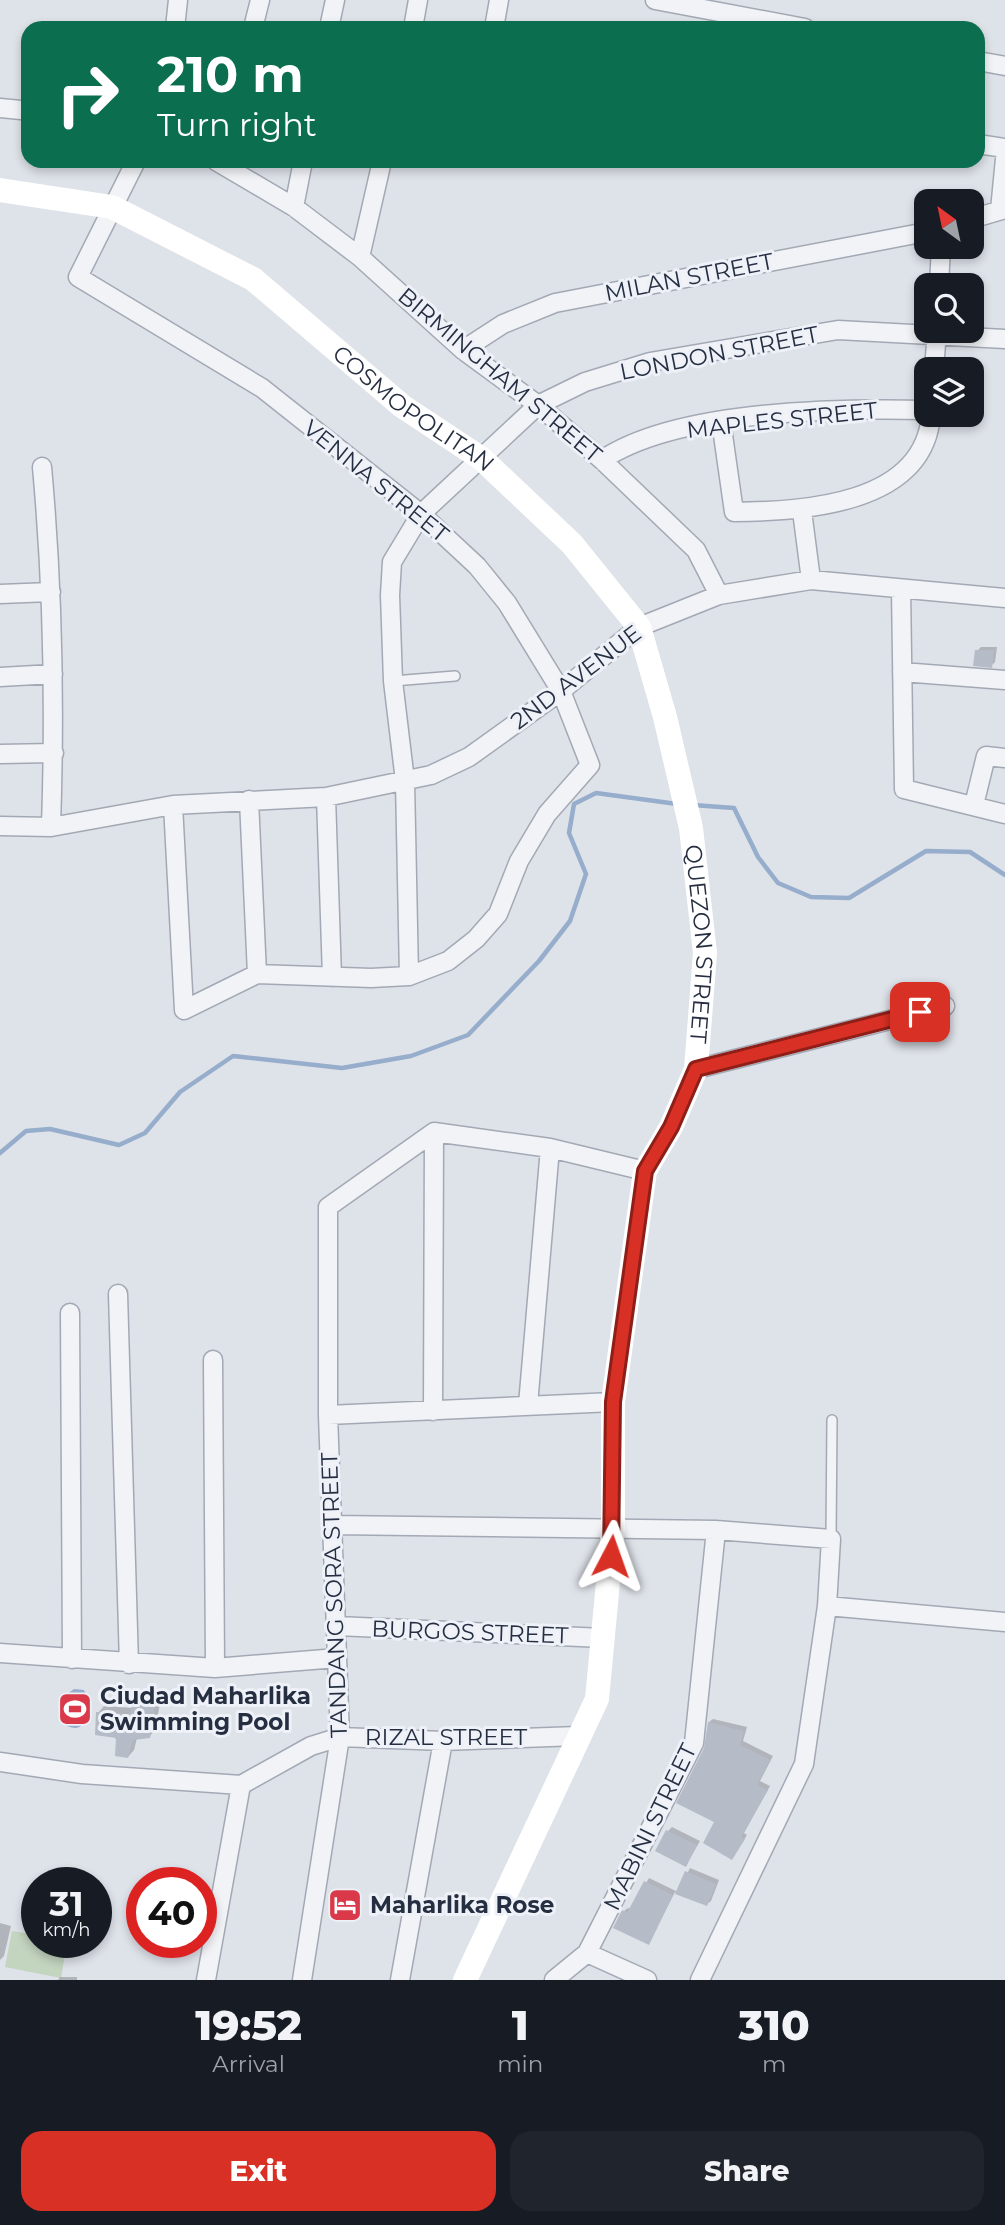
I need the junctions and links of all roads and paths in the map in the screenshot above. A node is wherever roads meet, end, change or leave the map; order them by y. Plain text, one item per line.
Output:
1 (178, 0) edge
2 (260, 0) edge
3 (335, 0) edge
4 (418, 0) edge
5 (499, 0) edge
6 (656, 0) edge
7 (176, 21) edge
8 (255, 21) edge
9 (330, 21) edge
10 (414, 21) edge
11 (495, 21) edge
12 (768, 21) edge
13 (985, 62) edge
14 (1005, 66) edge
15 (0, 108) edge
16 (21, 110) dead end
17 (985, 145) edge
18 (1005, 148) edge
19 (1005, 159) edge
20 (132, 168) edge
21 (230, 168) edge
22 (302, 168) edge
23 (380, 168) edge
24 (0, 190) edge
25 (294, 206) junction
26 (111, 208) junction
27 (1002, 209) edge
28 (984, 215) edge
29 (914, 234) edge
30 (360, 257) junction
31 (914, 332) edge
32 (984, 337) edge
33 (1005, 339) edge
34 (463, 350) junction
35 (538, 405) junction
36 (914, 410) edge
37 (721, 421) junction
38 (930, 427) edge
39 (482, 459) junction
40 (602, 460) junction
41 (42, 467) dead end
42 (802, 511) junction
43 (421, 514) junction
44 (811, 580) junction
45 (901, 589) junction
46 (51, 592) junction
47 (0, 594) edge
48 (719, 595) junction
49 (1005, 598) edge
50 (639, 626) junction
51 (902, 672) junction
52 (53, 674) junction
53 (454, 676) dead end
54 (0, 677) edge
55 (1005, 680) edge
56 (393, 681) junction
57 (561, 691) junction
58 (54, 753) junction
59 (0, 754) edge
60 (1005, 758) edge
61 (405, 781) junction
62 (681, 785) joint
63 (326, 797) junction
64 (249, 800) junction
65 (173, 805) junction
66 (974, 805) junction
67 (1005, 814) edge
68 (0, 826) edge
69 (51, 827) junction
70 (257, 974) junction
71 (409, 976) junction
72 (332, 977) junction
73 (945, 1006) dead end
74 (696, 1069) junction
75 (434, 1132) junction
76 (550, 1148) junction
77 (645, 1171) junction
78 (118, 1294) dead end
79 (70, 1313) dead end
80 (213, 1360) dead end
81 (613, 1402) junction
82 (528, 1405) junction
83 (433, 1411) junction
84 (328, 1415) junction
85 (832, 1420) dead end
86 (333, 1525) junction
87 (613, 1529) junction
88 (716, 1530) junction
89 (831, 1539) junction
90 (827, 1606) junction
91 (1005, 1622) edge
92 (337, 1626) junction
93 (603, 1638) junction
94 (0, 1653) edge
95 (337, 1658) junction
96 (72, 1659) junction
97 (129, 1664) junction
98 (215, 1668) junction
99 (579, 1736) junction
100 (340, 1737) junction
101 (443, 1741) junction
102 (0, 1762) edge
103 (241, 1786) junction
104 (587, 1953) junction
105 (206, 1980) edge
106 (302, 1980) edge
107 (400, 1980) edge
108 (465, 1980) edge
109 (554, 1980) edge
110 (647, 1980) edge
111 (700, 1980) edge

1 - 7 street
2 - 8 street
3 - 9 street
4 - 10 street
5 - 11 street
6 - 12 street
13 - 14 street
15 - 16 street
17 - 18 street
19 - 27 street
20 - 26 street
21 - 25 street, BIRMINGHAM STREET
22 - 25 street
23 - 30 street
24 - 26 street, COSMOPOLITAN
25 - 30 street, BIRMINGHAM STREET
26 - 39 street, COSMOPOLITAN
26 - 43 street, VENNA STREET
27 - 28 street
29 - 34 street, MILAN STREET
30 - 34 street, BIRMINGHAM STREET
31 - 35 street, LONDON STREET
32 - 33 street, LONDON STREET
34 - 35 street, BIRMINGHAM STREET
35 - 39 street, LONDON STREET
35 - 40 street, BIRMINGHAM STREET
36 - 37 street, MAPLES STREET
37 - 40 street, MAPLES STREET
37 - 42 street
38 - 42 street
39 - 43 street, LONDON STREET
39 - 50 street, COSMOPOLITAN
40 - 48 street, BIRMINGHAM STREET
41 - 46 street
42 - 44 street
43 - 56 street, LONDON STREET
43 - 57 street, VENNA STREET
44 - 45 street, 2ND AVENUE
44 - 48 street, 2ND AVENUE
45 - 49 street, 2ND AVENUE
45 - 51 street
46 - 47 street
46 - 52 street
48 - 50 street, 2ND AVENUE
50 - 57 street, 2ND AVENUE
50 - 62 street, COSMOPOLITAN
51 - 55 street
51 - 66 street
52 - 54 street
52 - 58 street
53 - 56 lane
56 - 61 street, LONDON STREET
57 - 61 street, 2ND AVENUE
57 - 71 street, VENNA STREET
58 - 59 street
58 - 69 street
60 - 66 street
61 - 63 street, 2ND AVENUE
61 - 71 street, LONDON STREET
62 - 74 street, QUEZON STREET
63 - 64 street, 2ND AVENUE
63 - 72 street
64 - 65 street, 2ND AVENUE
64 - 70 street
65 - 69 street, 2ND AVENUE
65 - 70 street
66 - 67 street
68 - 69 street, 2ND AVENUE
70 - 72 street
71 - 72 street
73 - 74 street
74 - 77 street, QUEZON STREET
75 - 76 street
75 - 83 street
75 - 84 street, TANDANG SORA STREET
76 - 77 street
76 - 82 street
77 - 81 street, QUEZON STREET
78 - 97 street
79 - 96 street
80 - 98 street
81 - 82 street
81 - 87 street, QUEZON STREET
82 - 83 street
83 - 84 street
84 - 86 street, TANDANG SORA STREET
85 - 89 lane
86 - 87 street
86 - 92 street, TANDANG SORA STREET
87 - 88 street
87 - 93 street, QUEZON STREET
88 - 89 street
88 - 104 street, MABINI STREET
89 - 90 street
90 - 91 street
90 - 111 street
92 - 93 street, BURGOS STREET
92 - 95 street, TANDANG SORA STREET
93 - 99 street, QUEZON STREET
94 - 96 street
95 - 98 street
95 - 100 street, TANDANG SORA STREET
96 - 97 street
97 - 98 street
99 - 101 street, RIZAL STREET
99 - 108 street, QUEZON STREET
100 - 101 street, RIZAL STREET
100 - 103 street, RIZAL STREET
100 - 106 street, TANDANG SORA STREET
101 - 107 street
102 - 103 street
103 - 105 street
104 - 109 street
104 - 110 street

